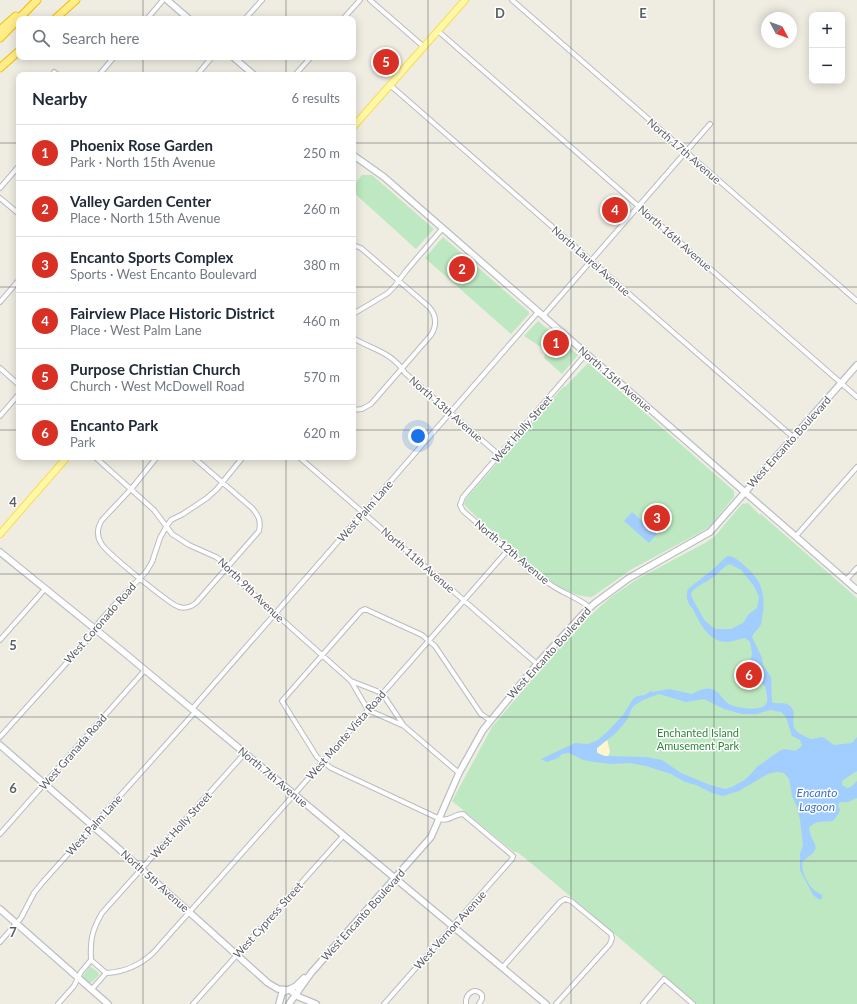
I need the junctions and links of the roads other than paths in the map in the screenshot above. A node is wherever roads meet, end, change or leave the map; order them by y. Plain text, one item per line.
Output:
1 (34, 0) edge
2 (37, 0) edge
3 (76, 0) edge
4 (164, 0) edge
5 (167, 0) edge
6 (262, 0) edge
7 (360, 0) edge
8 (370, 0) edge
9 (465, 0) edge
10 (512, 0) edge
11 (21, 16) edge
12 (58, 16) edge
13 (150, 16) edge
14 (186, 16) edge
15 (248, 16) edge
16 (347, 16) edge
17 (16, 22) edge
18 (0, 30) edge
19 (438, 31) junction
20 (0, 38) edge
21 (424, 47) junction
22 (16, 54) edge
23 (112, 60) edge
24 (209, 60) edge
25 (236, 60) edge
26 (308, 60) edge
27 (0, 68) edge
28 (102, 72) edge
29 (199, 72) edge
30 (250, 72) edge
31 (298, 72) edge
32 (390, 85) junction
33 (356, 124) edge
34 (710, 124) dead end
35 (686, 152) junction
36 (356, 157) edge
37 (16, 169) edge
38 (0, 188) edge
39 (0, 198) edge
40 (639, 206) junction
41 (16, 211) edge
42 (442, 229) junction
43 (356, 246) edge
44 (591, 261) junction
45 (399, 280) junction
46 (16, 283) edge
47 (857, 301) edge
48 (0, 302) edge
49 (356, 312) edge
50 (541, 314) junction
51 (356, 340) edge
52 (586, 354) junction
53 (857, 365) edge
54 (0, 368) edge
55 (402, 368) junction
56 (16, 381) edge
57 (842, 383) junction
58 (16, 397) edge
59 (857, 397) edge
60 (356, 410) edge
61 (451, 413) junction
62 (0, 416) edge
63 (793, 437) junction
64 (499, 455) junction
65 (64, 460) edge
66 (99, 460) edge
67 (155, 460) edge
68 (197, 460) edge
69 (240, 460) edge
70 (302, 460) edge
71 (857, 467) edge
72 (223, 481) junction
73 (132, 488) junction
74 (745, 492) junction
75 (460, 504) joint
76 (363, 513) junction
77 (166, 527) junction
78 (0, 534) edge
79 (796, 536) junction
80 (508, 550) junction
81 (0, 552) edge
82 (227, 568) junction
83 (857, 568) edge
84 (140, 578) junction
85 (846, 580) junction
86 (45, 589) junction
87 (857, 590) edge
88 (464, 600) junction
89 (589, 607) junction
90 (275, 613) junction
91 (95, 628) junction
92 (0, 640) edge
93 (429, 640) junction
94 (321, 655) junction
95 (537, 664) junction
96 (145, 670) junction
97 (351, 681) junction
98 (382, 693) junction
99 (368, 710) junction
100 (193, 711) junction
101 (490, 720) junction
102 (404, 726) junction
103 (0, 738) edge
104 (0, 745) edge
105 (245, 753) junction
106 (323, 762) junction
107 (459, 773) junction
108 (45, 784) junction
109 (294, 795) junction
110 (440, 819) junction
111 (94, 826) junction
112 (0, 834) edge
113 (344, 836) junction
114 (142, 869) junction
115 (395, 879) junction
116 (0, 908) edge
117 (190, 912) junction
118 (17, 923) junction
119 (452, 927) junction
120 (0, 942) edge
121 (237, 954) junction
122 (91, 960) junction
123 (502, 968) junction
124 (106, 973) junction
125 (311, 974) junction
126 (78, 978) junction
127 (303, 984) junction
128 (92, 990) junction
129 (288, 990) junction
130 (295, 994) junction
131 (308, 1001) junction
132 (58, 1004) edge
133 (108, 1004) edge
134 (193, 1004) edge
135 (279, 1004) edge
136 (289, 1004) edge
137 (316, 1004) edge
138 (384, 1004) edge
139 (466, 1004) edge
140 (479, 1004) edge
141 (546, 1004) edge
142 (556, 1004) edge
143 (643, 1004) edge
144 (693, 1004) edge

1 - 18 highway
2 - 11 highway
3 - 12 highway
4 - 13 street
5 - 14 street
6 - 15 street
7 - 16 street
8 - 21 street
9 - 19 main road
10 - 35 street, North 17th Avenue
17 - 20 highway
19 - 21 main road
19 - 40 street, North 16th Avenue
21 - 32 main road
22 - 27 highway
23 - 28 street
24 - 29 street
25 - 30 street
26 - 31 street
32 - 33 main road
32 - 44 street, North Laurel Avenue
34 - 35 street, West Palm Lane
35 - 40 street, West Palm Lane
35 - 47 street, North 17th Avenue
36 - 42 street, North 15th Avenue
37 - 38 street
39 - 41 street
40 - 44 street, West Palm Lane
40 - 57 street, North 16th Avenue
42 - 45 street
42 - 50 street, North 15th Avenue
43 - 45 street
44 - 50 street, West Palm Lane
44 - 63 street, North Laurel Avenue
45 - 49 street
45 - 55 street
46 - 48 street
50 - 52 street, North 15th Avenue
50 - 61 street, West Palm Lane
51 - 55 street, North 13th Avenue
52 - 64 street, West Holly Street
52 - 74 street, North 15th Avenue
53 - 57 street, West Encanto Boulevard
54 - 56 street
55 - 60 street
55 - 61 street, North 13th Avenue
57 - 59 street, North 16th Avenue
57 - 63 street, West Encanto Boulevard
58 - 62 street
61 - 64 street, North 13th Avenue
61 - 76 street, West Palm Lane
63 - 74 street, West Encanto Boulevard
64 - 75 street, West Holly Street
65 - 78 main road
66 - 73 street, North 9th Avenue
67 - 73 street
68 - 72 street
69 - 72 street, West Coronado Road
70 - 76 street, North 11th Avenue
71 - 79 street
72 - 77 street, West Coronado Road
72 - 82 street
73 - 77 street, North 9th Avenue
73 - 84 street
74 - 79 street, North 15th Avenue
74 - 89 street, West Encanto Boulevard
75 - 80 street, North 12th Avenue
76 - 88 street, North 11th Avenue
76 - 90 street, West Palm Lane
77 - 82 street, North 9th Avenue
77 - 84 street, West Coronado Road
79 - 85 street, North 15th Avenue
80 - 88 street, West Monte Vista Road
80 - 89 street, North 12th Avenue
81 - 86 street, North 7th Avenue
82 - 84 street
82 - 90 street, North 9th Avenue
83 - 85 street
84 - 91 street, West Coronado Road
85 - 87 street, North 15th Avenue
86 - 91 street, North 7th Avenue
86 - 92 street
88 - 93 street, West Monte Vista Road
88 - 95 street, North 11th Avenue
89 - 95 street, West Encanto Boulevard
90 - 94 street, North 9th Avenue
90 - 100 street, West Palm Lane
91 - 96 street, North 7th Avenue
91 - 103 street, West Coronado Road
93 - 94 street
93 - 98 street, West Monte Vista Road
93 - 101 street
94 - 97 street, North 9th Avenue
94 - 106 street
95 - 101 street, West Encanto Boulevard
96 - 100 street, North 7th Avenue
96 - 108 street, West Granada Road
97 - 98 street, North 9th Avenue
97 - 99 street, North 9th Avenue
98 - 99 street, West Monte Vista Road
98 - 102 street
99 - 102 street
99 - 106 street, West Monte Vista Road
100 - 105 street, North 7th Avenue
100 - 111 street, West Palm Lane
101 - 107 street, West Encanto Boulevard
102 - 107 street
104 - 108 street, North 5th Avenue
105 - 109 street, North 7th Avenue
105 - 114 street, West Holly Street
106 - 109 street, West Monte Vista Road
106 - 110 street
107 - 110 street, West Encanto Boulevard
108 - 111 street, North 5th Avenue
108 - 112 street, West Granada Road
109 - 113 street, North 7th Avenue
109 - 117 street, West Monte Vista Road
110 - 115 street, West Encanto Boulevard
110 - 119 street, West Vernon Avenue
111 - 114 street, North 5th Avenue
111 - 118 street, West Palm Lane
113 - 115 street, North 7th Avenue
113 - 121 street, West Cypress Street
114 - 117 street, North 5th Avenue
114 - 122 street, West Holly Street
115 - 119 street, North 7th Avenue
115 - 125 street, West Encanto Boulevard
116 - 118 street
117 - 121 street, North 5th Avenue
117 - 124 street, West Monte Vista Road
118 - 120 street, West Palm Lane
118 - 126 street
119 - 123 street, North 7th Avenue
119 - 138 street, West Vernon Avenue
121 - 129 street, North 5th Avenue
121 - 134 street, West Cypress Street
122 - 124 street
122 - 126 street
123 - 141 street, North 7th Avenue
123 - 142 street
124 - 128 street
125 - 127 street, West Encanto Boulevard
125 - 129 street, West Encanto Boulevard
126 - 128 street
126 - 132 street
127 - 130 street, West Encanto Boulevard
127 - 131 street
128 - 133 street
129 - 130 street, North 5th Avenue
129 - 135 street, West Encanto Boulevard
130 - 131 street, North 5th Avenue
130 - 136 street, West Encanto Boulevard
131 - 137 street, North 5th Avenue
139 - 140 street
143 - 144 street

